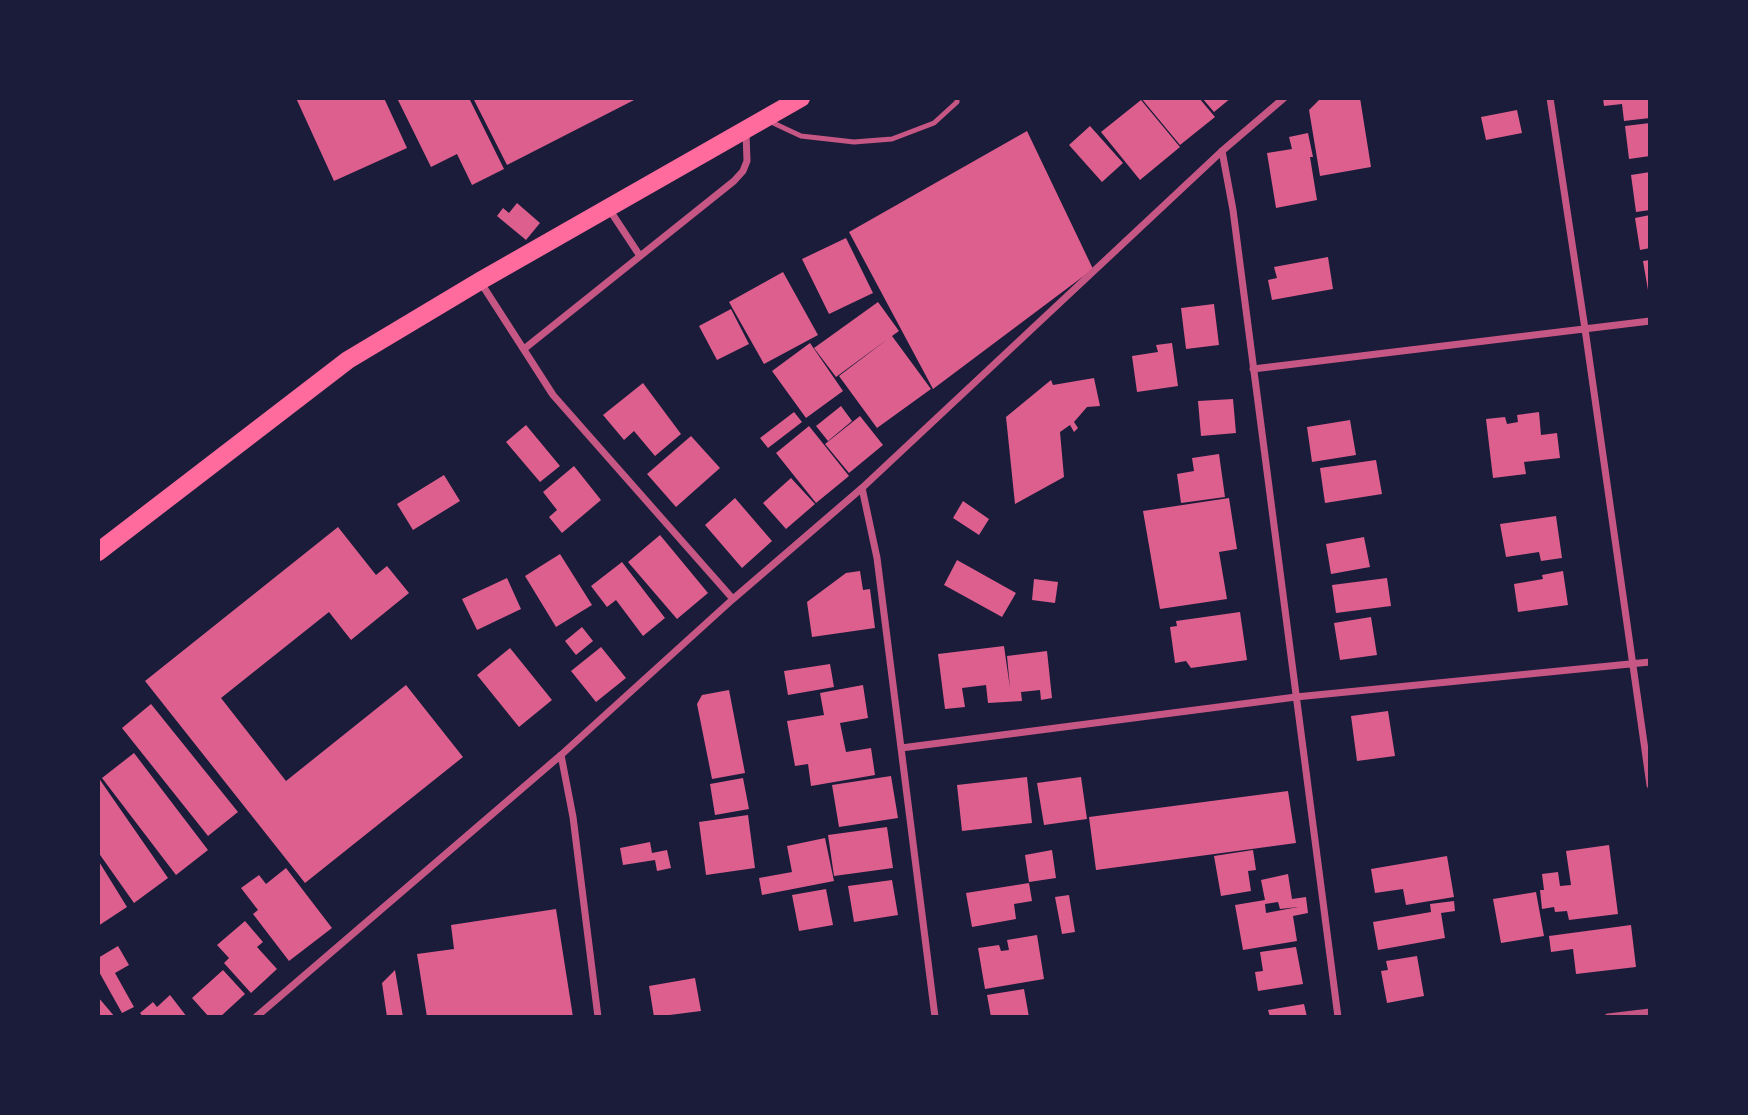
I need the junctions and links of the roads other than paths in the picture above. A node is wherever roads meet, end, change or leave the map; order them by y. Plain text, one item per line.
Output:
1 (801, 98) edge
2 (957, 98) edge
3 (1284, 98) edge
4 (1550, 98) edge
5 (766, 119) junction
6 (746, 131) junction
7 (1222, 151) junction
8 (609, 208) junction
9 (640, 256) junction
10 (480, 281) junction
11 (1650, 321) edge
12 (1586, 329) junction
13 (524, 349) junction
14 (1253, 369) junction
15 (862, 488) junction
16 (98, 552) edge
17 (733, 599) junction
18 (1650, 662) edge
19 (1634, 664) junction
20 (1296, 697) junction
21 (901, 748) junction
22 (561, 755) junction
23 (1650, 785) edge
24 (1650, 1012) edge
25 (256, 1017) edge
26 (598, 1017) edge
27 (935, 1017) edge
28 (1338, 1017) edge
29 (1608, 1017) edge

1 - 5 main road
2 - 5 lane
3 - 7 street
4 - 12 street
5 - 6 main road
6 - 8 main road
6 - 9 street
7 - 14 street
7 - 15 street
8 - 9 street
8 - 10 main road
9 - 13 street
10 - 13 street
10 - 16 main road
11 - 12 street
12 - 14 street
12 - 19 street
13 - 17 street
14 - 20 street
15 - 17 street
15 - 21 street
17 - 22 street
18 - 19 street
19 - 20 street
19 - 23 street
20 - 21 street
20 - 28 street
21 - 27 street
22 - 25 street
22 - 26 street
24 - 29 street

